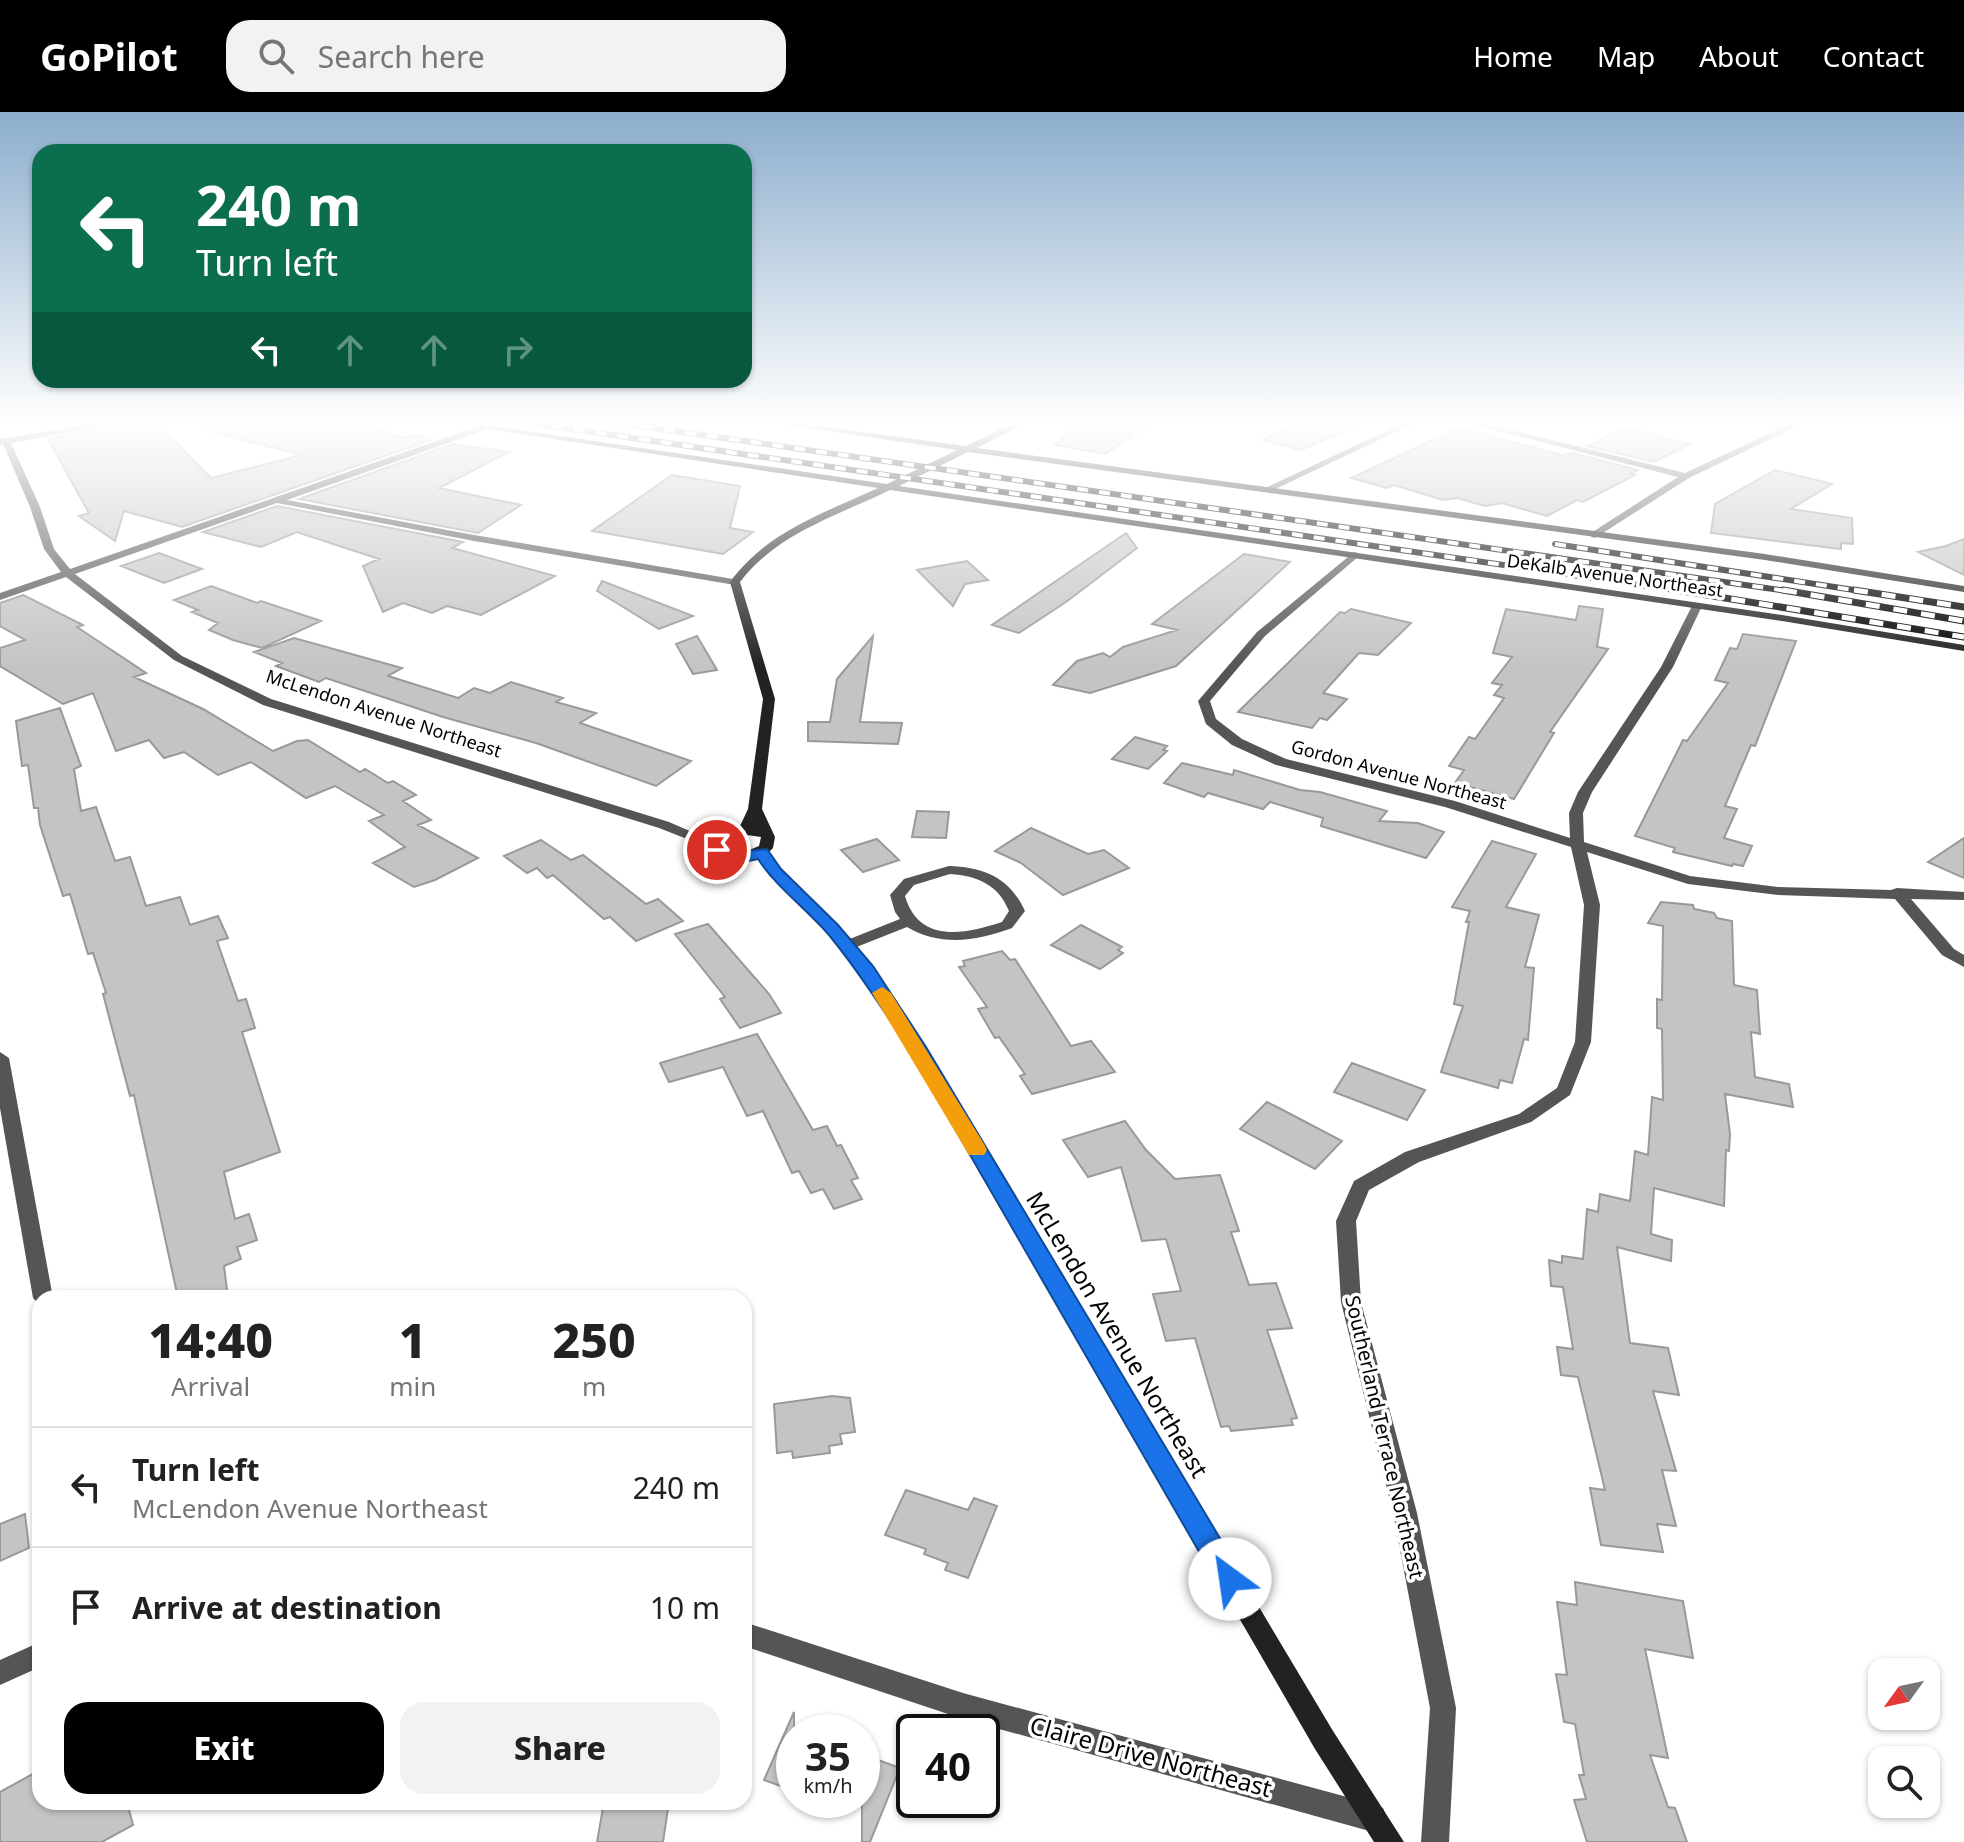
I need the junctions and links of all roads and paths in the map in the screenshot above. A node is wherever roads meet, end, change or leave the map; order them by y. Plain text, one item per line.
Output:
1 (33, 504) edge
2 (271, 504) edge
3 (293, 504) edge
4 (854, 504) edge
5 (1002, 504) edge
6 (1366, 504) edge
7 (1643, 504) edge
8 (1595, 535) junction
9 (1354, 555) junction
10 (68, 574) junction
11 (735, 582) junction
12 (1964, 589) edge
13 (0, 597) edge
14 (1697, 606) junction
15 (1964, 648) edge
16 (755, 809) junction
17 (745, 829) junction
18 (764, 834) junction
19 (1577, 842) junction
20 (715, 845) junction
21 (762, 852) junction
22 (744, 858) junction
23 (774, 872) junction
24 (1897, 892) junction
25 (1964, 896) edge
26 (907, 922) junction
27 (848, 945) junction
28 (1964, 962) edge
29 (0, 1058) edge
30 (42, 1290) edge
31 (752, 1637) edge
32 (32, 1658) edge
33 (0, 1673) edge
34 (1375, 1819) junction
35 (1390, 1842) edge
36 (1435, 1842) edge

1 - 10 street, McLendon Avenue Northeast
2 - 10 street
3 - 11 street
4 - 11 street
5 - 9 street, DeKalb Avenue Northeast
6 - 8 street
7 - 8 street
8 - 12 street
9 - 14 street, DeKalb Avenue Northeast
9 - 19 street, Gordon Avenue Northeast
10 - 13 street
10 - 20 street, McLendon Avenue Northeast
11 - 16 street
14 - 15 street, DeKalb Avenue Northeast
14 - 19 street, Southerland Terrace Northeast
16 - 17 street
16 - 18 street
17 - 18 street
17 - 20 street
18 - 21 street
19 - 24 street
19 - 36 street, Southerland Terrace Northeast
20 - 22 street, McLendon Avenue Northeast
21 - 22 street
21 - 23 street, McLendon Avenue Northeast
22 - 23 street, McLendon Avenue Northeast
23 - 27 street, McLendon Avenue Northeast
24 - 25 street
24 - 28 street
26 - 26 street
26 - 27 street
27 - 34 street, McLendon Avenue Northeast
29 - 30 street
31 - 34 street, Claire Drive Northeast
32 - 33 street
34 - 35 street, McLendon Avenue Northeast

